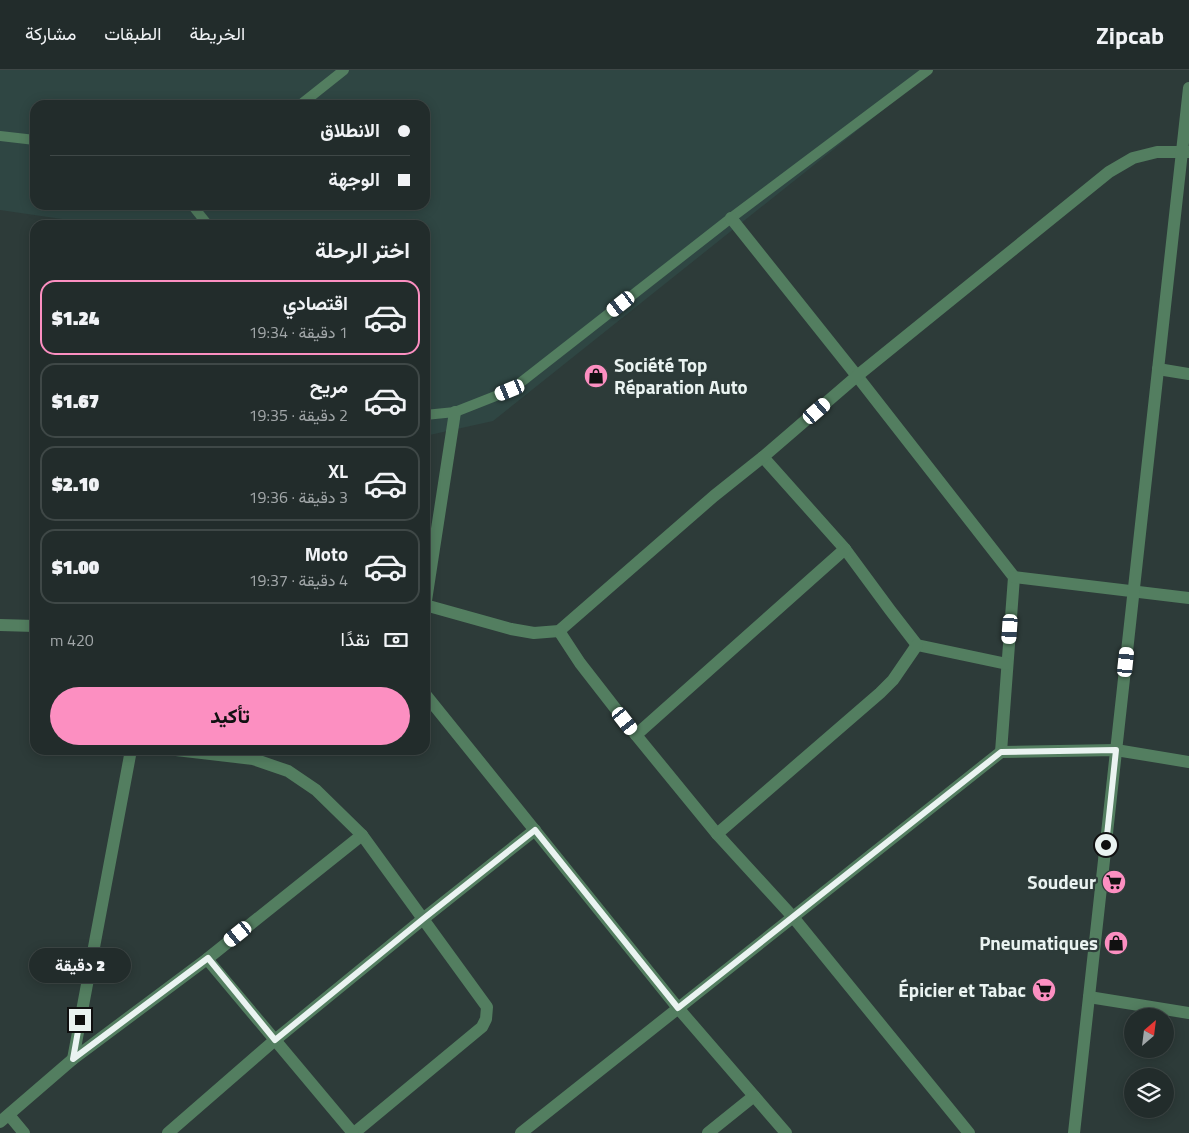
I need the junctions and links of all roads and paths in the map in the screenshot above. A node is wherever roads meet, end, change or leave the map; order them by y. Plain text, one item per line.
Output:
1 (344, 70) edge
2 (928, 70) edge
3 (1189, 88) edge
4 (306, 100) edge
5 (0, 136) edge
6 (30, 139) edge
7 (1186, 152) edge
8 (196, 210) edge
9 (731, 218) junction
10 (204, 220) edge
11 (1158, 369) junction
12 (1189, 374) edge
13 (857, 376) junction
14 (455, 412) junction
15 (430, 414) edge
16 (763, 457) junction
17 (845, 549) junction
18 (430, 574) edge
19 (1014, 577) junction
20 (1134, 591) junction
21 (1189, 598) edge
22 (430, 607) edge
23 (0, 625) edge
24 (30, 626) edge
25 (558, 631) junction
26 (917, 645) junction
27 (1007, 664) junction
28 (430, 700) edge
29 (636, 735) junction
30 (1116, 750) junction
31 (1001, 752) junction
32 (130, 755) edge
33 (219, 755) edge
34 (1189, 762) edge
35 (535, 830) junction
36 (717, 834) junction
37 (362, 835) junction
38 (793, 917) junction
39 (423, 919) junction
40 (208, 958) junction
41 (1089, 997) junction
42 (678, 1008) junction
43 (1189, 1013) edge
44 (275, 1040) junction
45 (73, 1059) junction
46 (754, 1096) junction
47 (4, 1119) edge
48 (24, 1133) edge
49 (168, 1133) edge
50 (354, 1133) edge
51 (521, 1133) edge
52 (708, 1133) edge
53 (786, 1133) edge
54 (969, 1133) edge
55 (1074, 1133) edge

1 - 4 lane
2 - 9 lane
3 - 7 street
5 - 6 lane
7 - 11 street
7 - 13 street
8 - 10 lane
9 - 13 street
9 - 14 lane
11 - 12 street
11 - 20 street
13 - 16 street
13 - 19 street
14 - 15 lane
14 - 18 street
16 - 17 street
16 - 25 street
17 - 26 street
17 - 29 street
19 - 20 street
19 - 27 street
20 - 21 street
20 - 30 street
22 - 25 street
23 - 24 street
25 - 29 street
26 - 27 street
26 - 36 street
27 - 31 street
28 - 35 street
29 - 36 street
30 - 31 street
30 - 34 street
30 - 41 street
31 - 38 street
32 - 45 street
33 - 37 street
35 - 39 street
35 - 42 street
36 - 38 street
37 - 39 street
37 - 40 street
38 - 42 street
38 - 54 street
39 - 44 street
39 - 50 street
40 - 44 street
40 - 45 street
41 - 43 street
41 - 55 street
42 - 46 street
42 - 51 street
44 - 49 street
44 - 50 street
45 - 47 street
46 - 52 street
46 - 53 street
47 - 48 street

